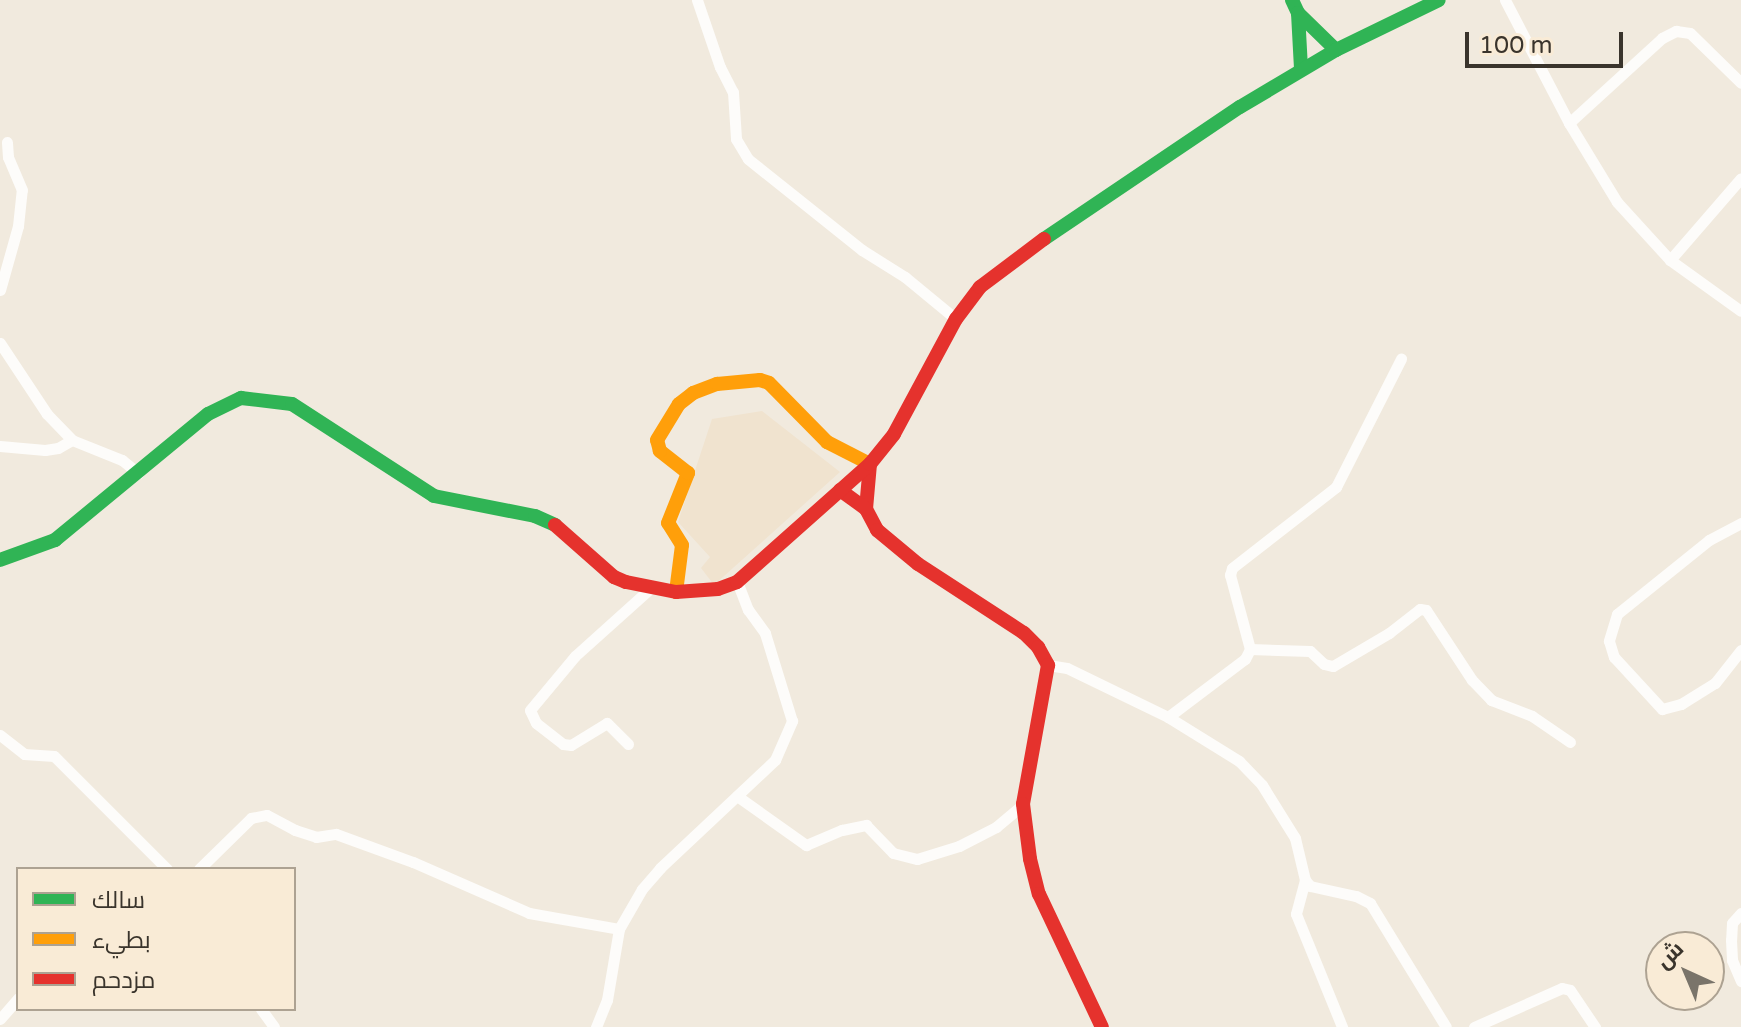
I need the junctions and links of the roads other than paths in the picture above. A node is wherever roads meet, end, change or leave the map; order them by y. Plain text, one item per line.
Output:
1 (697, 0) edge
2 (1439, 0) edge
3 (1505, 0) edge
4 (1295, 6) edge
5 (1336, 50) junction
6 (1301, 69) junction
7 (1741, 83) edge
8 (1569, 123) junction
9 (7, 142) dead end
10 (1741, 178) edge
11 (1670, 260) junction
12 (0, 290) edge
13 (1741, 311) edge
14 (956, 319) junction
15 (0, 343) edge
16 (1401, 359) dead end
17 (72, 440) junction
18 (0, 446) edge
19 (870, 464) junction
20 (138, 473) junction
21 (840, 490) junction
22 (866, 509) junction
23 (1741, 523) edge
24 (0, 560) edge
25 (737, 582) junction
26 (652, 587) junction
27 (676, 592) junction
28 (1250, 649) junction
29 (1741, 650) edge
30 (1048, 665) junction
31 (1168, 717) junction
32 (0, 735) edge
33 (1570, 742) dead end
34 (628, 744) dead end
35 (737, 796) junction
36 (1023, 804) junction
37 (161, 867) edge
38 (201, 867) edge
39 (1305, 880) junction
40 (1741, 913) edge
41 (619, 929) junction
42 (1741, 981) edge
43 (16, 1000) edge
44 (0, 1019) edge
45 (596, 1027) edge
46 (1102, 1027) edge
47 (1342, 1027) edge
48 (1446, 1027) edge
49 (1474, 1027) edge
50 (1595, 1027) edge

1 - 14 street
2 - 5 street
3 - 8 street
4 - 5 street
4 - 6 street
5 - 6 street
6 - 14 street
7 - 8 street
8 - 11 street
9 - 12 street
10 - 11 street
11 - 13 street
14 - 19 street
15 - 17 street
16 - 28 street
17 - 18 street
17 - 20 street
19 - 21 street
19 - 22 street
19 - 27 street
20 - 24 street
20 - 26 street
21 - 22 street
21 - 25 street
22 - 30 street
23 - 29 street
25 - 27 street
25 - 35 street
26 - 27 street
26 - 34 street
28 - 31 street
28 - 33 street
30 - 31 street
30 - 36 street
31 - 39 street
32 - 37 street
35 - 36 street
35 - 41 street
36 - 46 street
38 - 41 street
39 - 47 street
39 - 48 street
40 - 42 street
41 - 45 street
43 - 44 street
49 - 50 street

